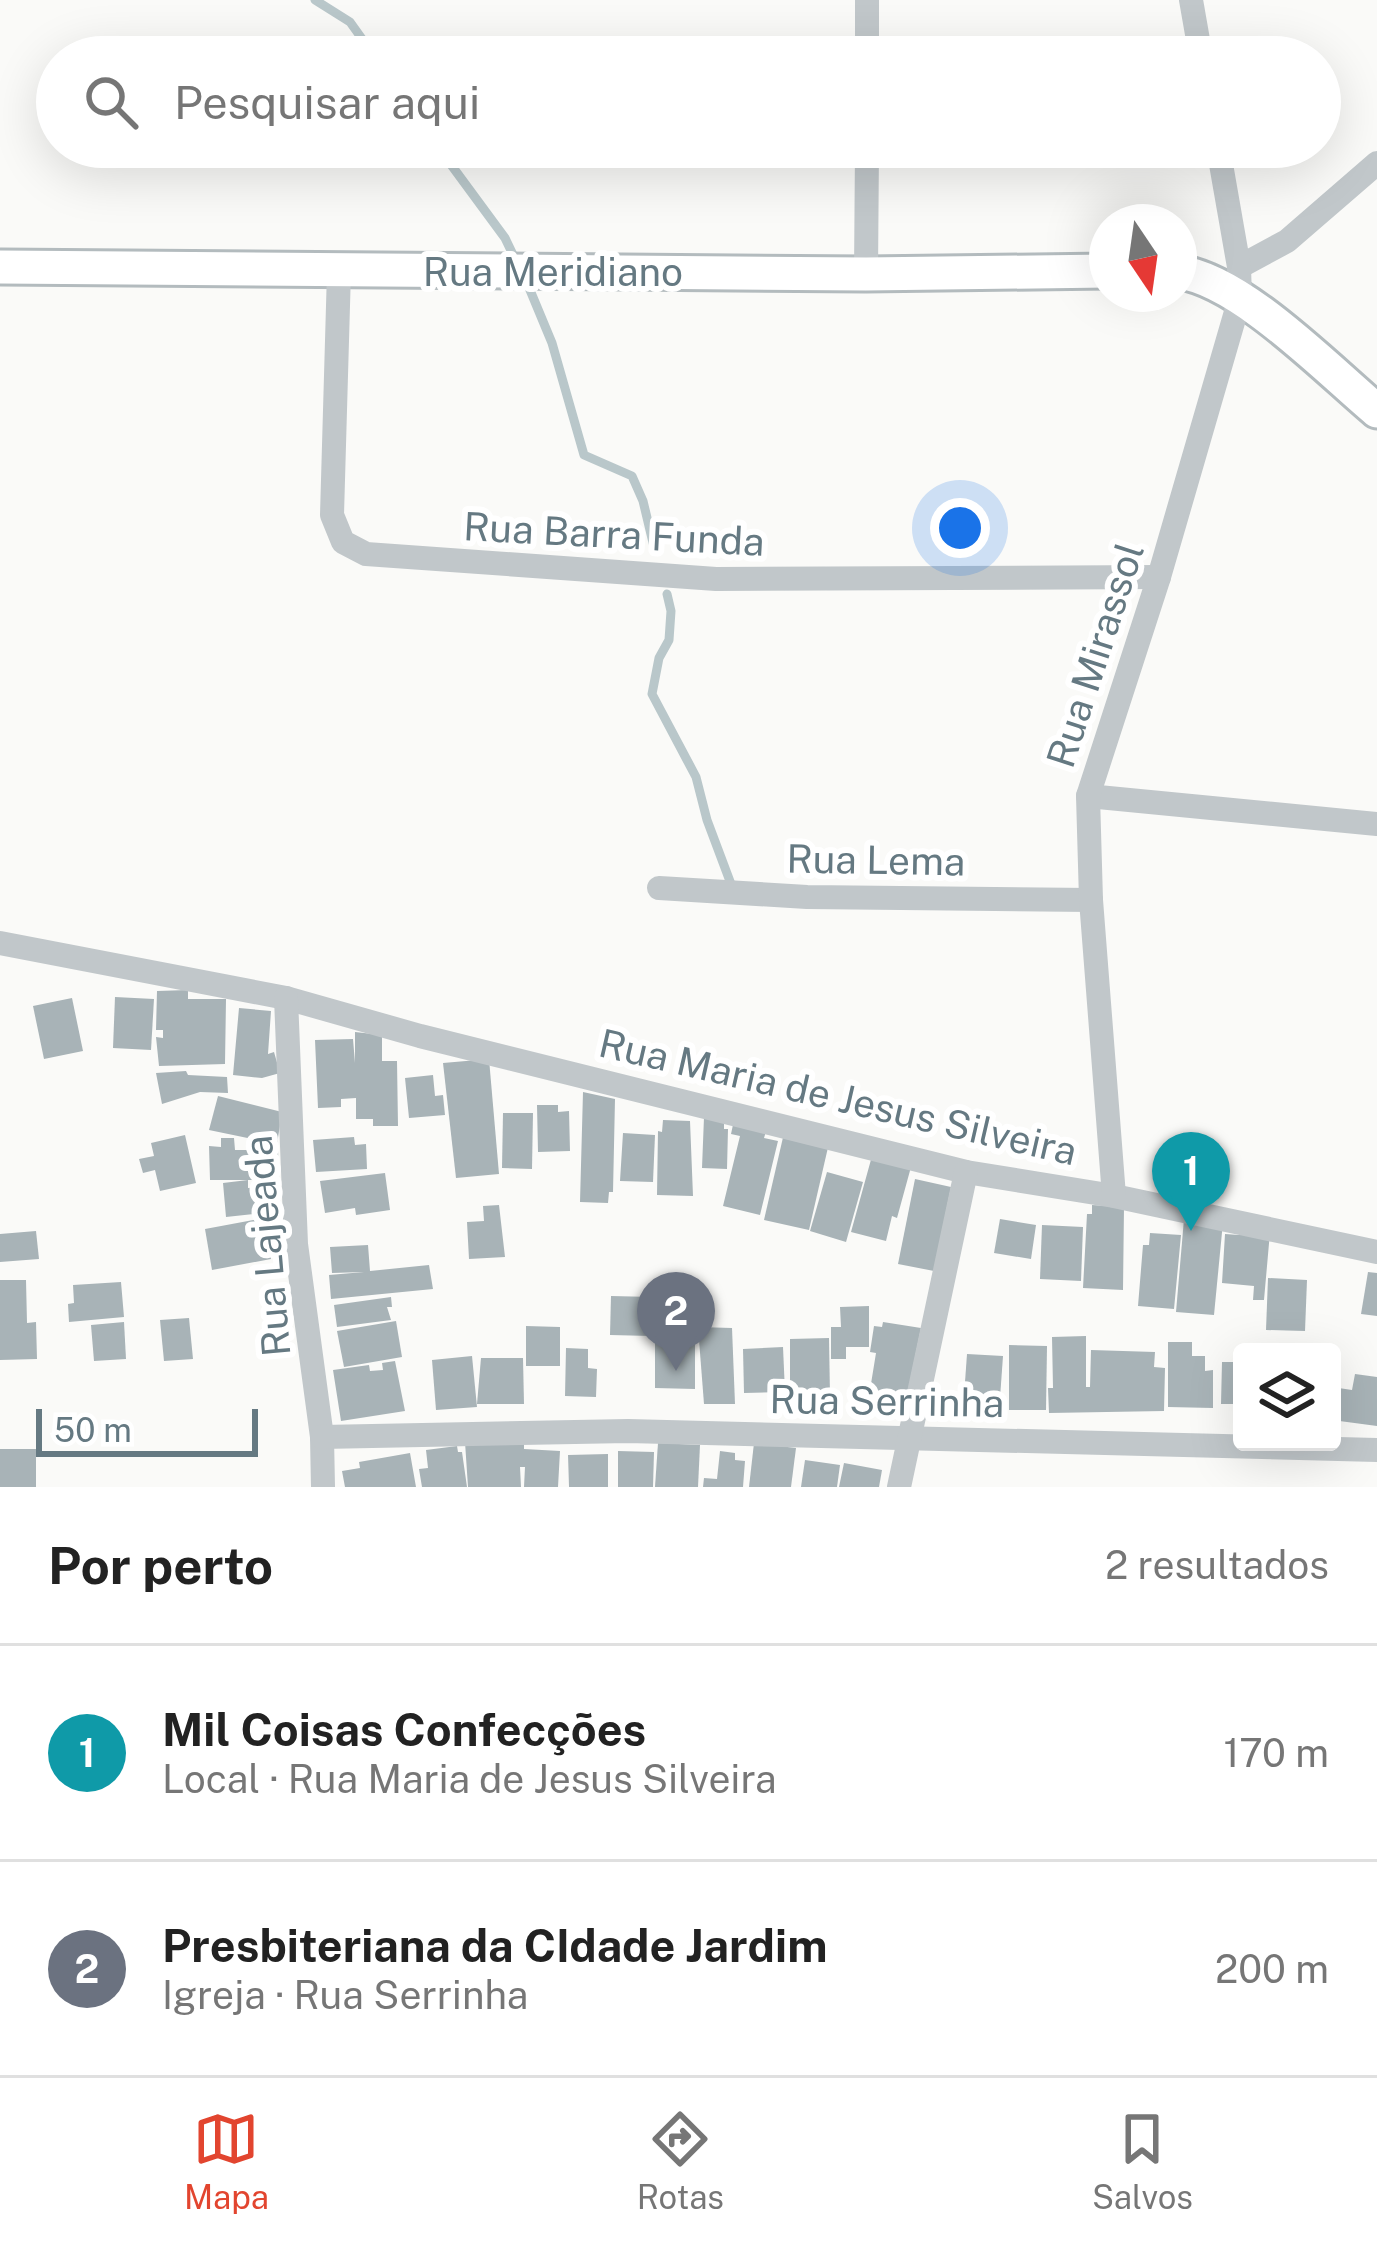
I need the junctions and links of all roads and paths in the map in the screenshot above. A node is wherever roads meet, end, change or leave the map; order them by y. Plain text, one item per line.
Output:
1 (867, 0) edge
2 (1191, 0) edge
3 (867, 36) edge
4 (1197, 36) edge
5 (1377, 164) edge
6 (867, 168) edge
7 (1221, 168) edge
8 (0, 267) edge
9 (339, 271) junction
10 (1089, 271) edge
11 (866, 274) junction
12 (1197, 276) edge
13 (1240, 282) junction
14 (1377, 412) edge
15 (1159, 577) junction
16 (1088, 796) junction
17 (1377, 824) edge
18 (659, 888) dead end
19 (1091, 900) junction
20 (0, 943) edge
21 (286, 998) junction
22 (966, 1172) junction
23 (1114, 1196) junction
24 (1377, 1252) edge
25 (322, 1437) junction
26 (912, 1437) junction
27 (1377, 1450) edge
28 (323, 1487) edge
29 (899, 1487) edge

1 - 3 street
2 - 4 street
5 - 13 street
6 - 11 street
7 - 13 street, Rua Mirassol
8 - 9 street, Rua Meridiano
9 - 11 street, Rua Meridiano
9 - 15 street, Rua Barra Funda
10 - 11 street, Rua Meridiano
12 - 13 street
13 - 14 street
13 - 15 street, Rua Mirassol
15 - 16 street, Rua Mirassol
16 - 17 street
16 - 19 street, Rua Mirassol
18 - 19 street, Rua Lema
19 - 23 street, Rua Mirassol
20 - 21 street, Rua Maria de Jesus Silveira
21 - 22 street, Rua Maria de Jesus Silveira
21 - 25 street, Rua Lajeada
22 - 23 street, Rua Maria de Jesus Silveira
22 - 26 street
23 - 24 street, Rua Maria de Jesus Silveira
25 - 26 street, Rua Serrinha
25 - 28 street, Rua Lajeada
26 - 27 street, Rua Serrinha
26 - 29 street

